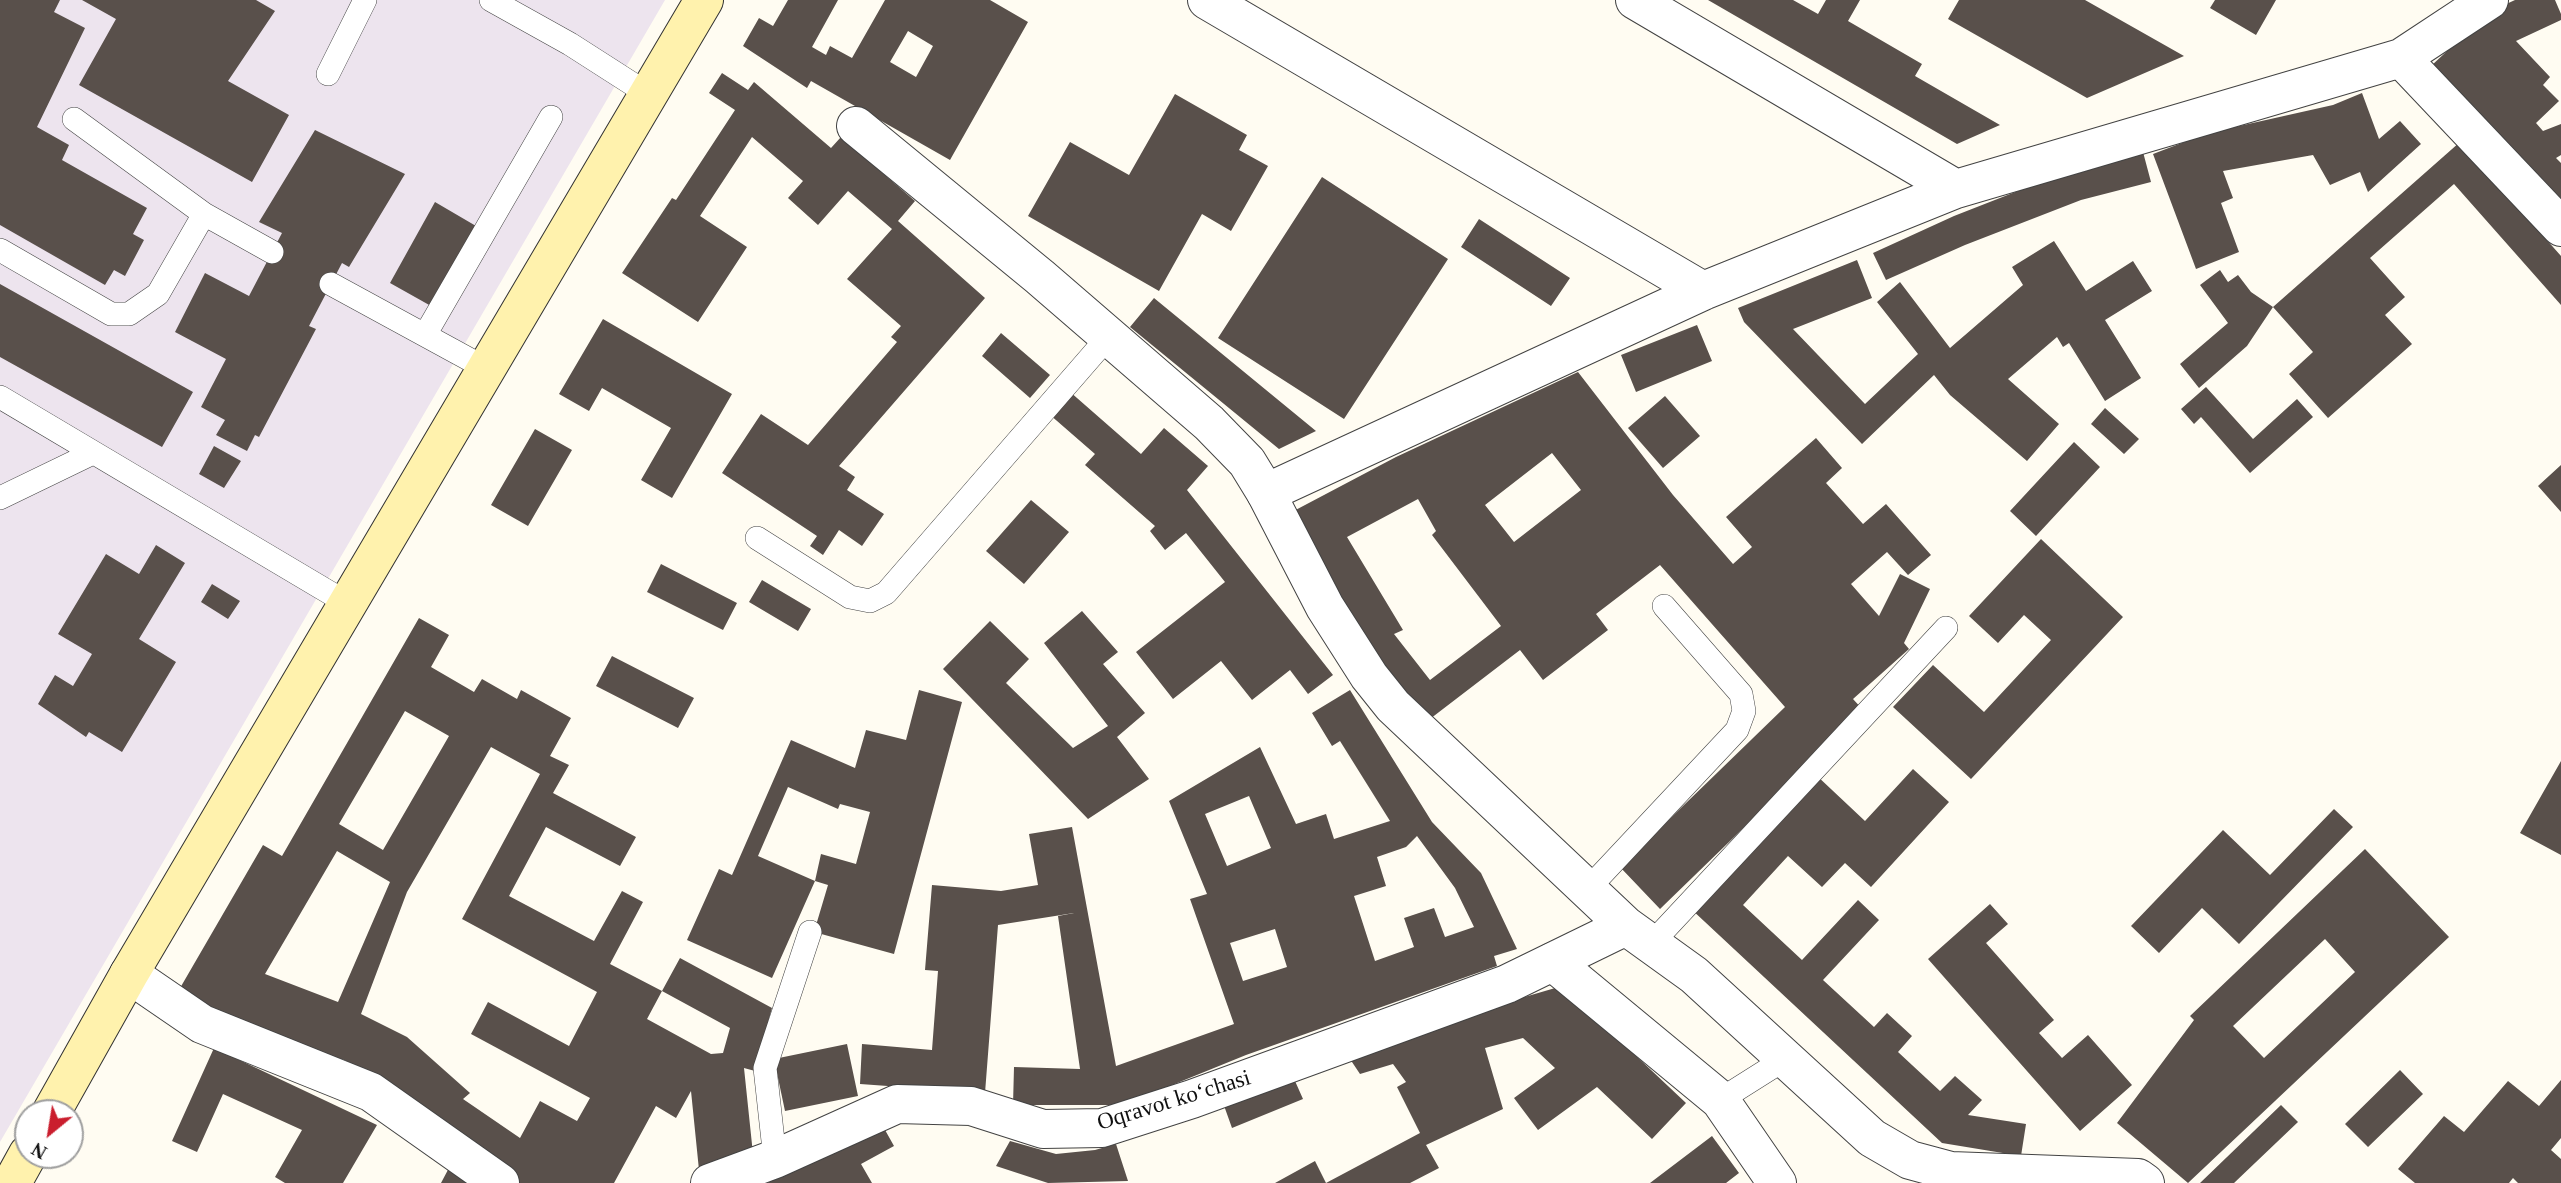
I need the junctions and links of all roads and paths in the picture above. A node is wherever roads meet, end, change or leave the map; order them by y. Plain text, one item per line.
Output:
1 (365, 0) edge
2 (491, 0) edge
3 (704, 0) edge
4 (1207, 0) edge
5 (1635, 0) edge
6 (2489, 0) edge
7 (2401, 58) junction
8 (328, 74) dead end
9 (648, 94) junction
10 (551, 117) dead end
11 (74, 119) dead end
12 (856, 126) dead end
13 (1956, 189) junction
14 (204, 214) junction
15 (2561, 227) edge
16 (0, 250) edge
17 (272, 252) dead end
18 (331, 284) dead end
19 (1703, 291) junction
20 (425, 335) junction
21 (1109, 336) junction
22 (487, 369) junction
23 (0, 397) edge
24 (93, 453) junction
25 (1266, 493) junction
26 (0, 498) edge
27 (757, 538) dead end
28 (347, 603) junction
29 (1664, 607) dead end
30 (1946, 628) dead end
31 (1587, 890) junction
32 (810, 932) dead end
33 (1639, 935) junction
34 (1553, 962) junction
35 (129, 974) junction
36 (1785, 1059) junction
37 (59, 1099) edge
38 (1720, 1100) junction
39 (775, 1159) junction
40 (500, 1183) edge
41 (710, 1183) edge
42 (1777, 1183) edge
43 (2145, 1183) edge

1 - 8 lane
2 - 9 lane
3 - 9 main road
4 - 19 street
5 - 13 street
6 - 7 street
7 - 13 street
7 - 15 street
9 - 22 main road
10 - 20 lane
11 - 14 lane
12 - 21 street
13 - 19 street
14 - 16 lane
14 - 17 lane
18 - 20 lane
19 - 25 street
20 - 22 lane
21 - 25 street
21 - 27 lane
22 - 28 main road
23 - 24 lane
24 - 26 lane
24 - 28 lane
25 - 31 street
28 - 35 main road
29 - 31 lane
30 - 33 lane
31 - 33 street
32 - 39 lane
33 - 34 street, Oqravot koʻchasi
33 - 36 street
34 - 38 street
34 - 39 street, Oqravot koʻchasi
35 - 37 main road
35 - 40 street
36 - 38 lane
36 - 43 street
38 - 42 street
39 - 41 street, Oqravot koʻchasi

